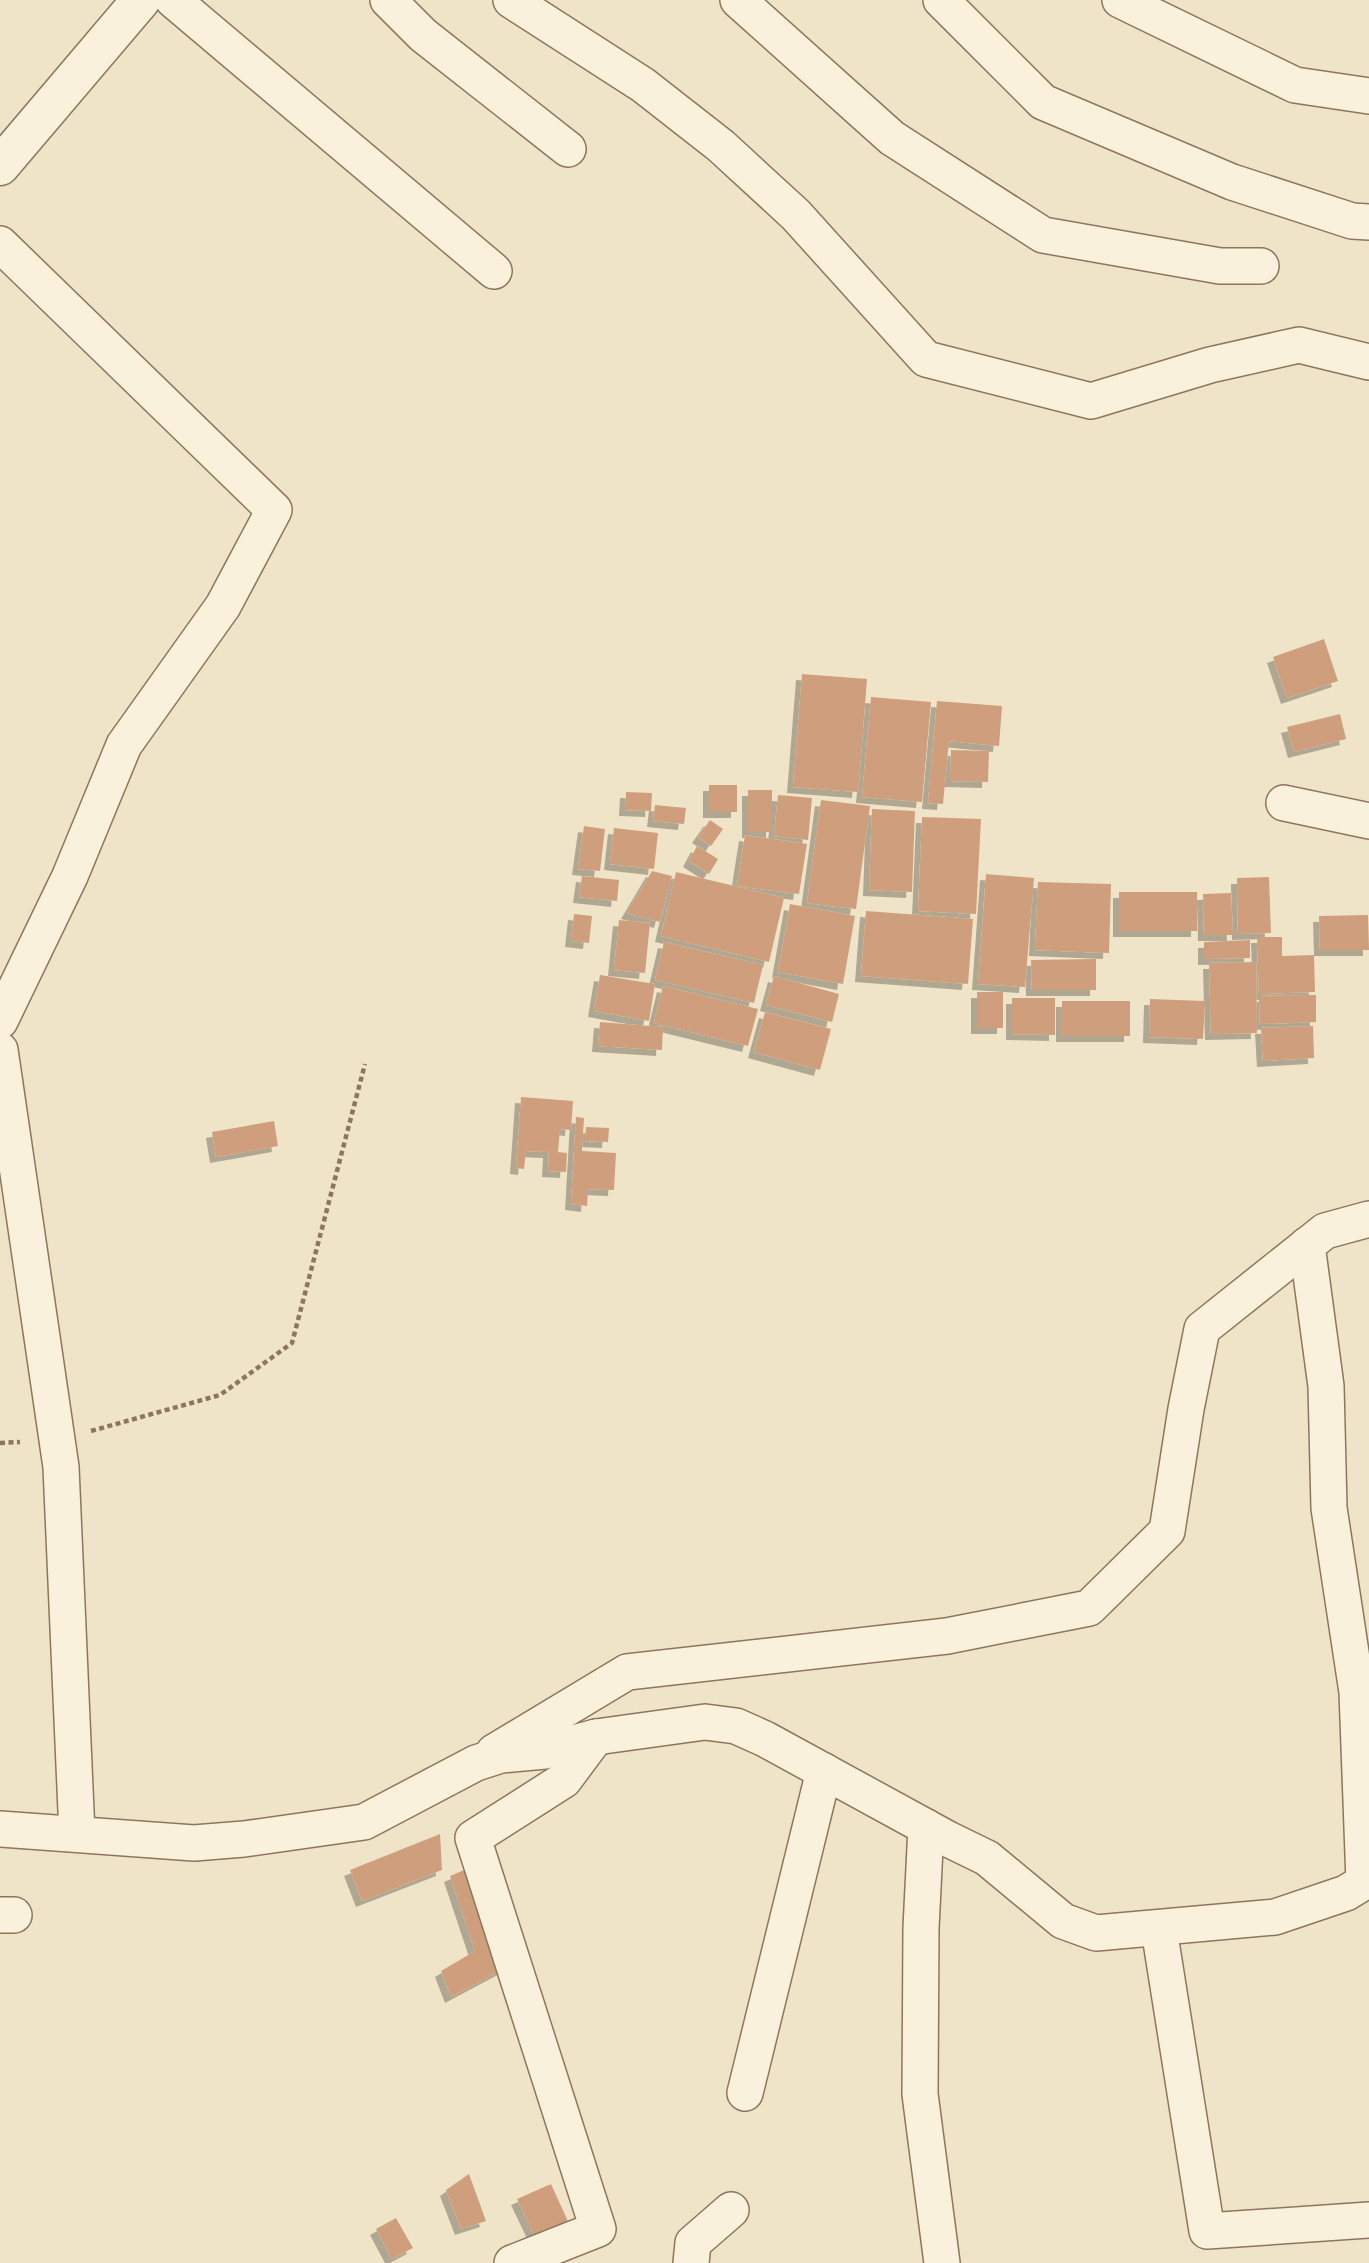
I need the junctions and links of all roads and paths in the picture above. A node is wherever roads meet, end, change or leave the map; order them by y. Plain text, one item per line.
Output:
1 (141, 0) edge
2 (173, 0) edge
3 (388, 0) edge
4 (511, 0) edge
5 (738, 0) edge
6 (941, 0) edge
7 (1120, 0) edge
8 (1369, 96) edge
9 (568, 149) dead end
10 (5, 150) edge
11 (1369, 222) edge
12 (0, 244) edge
13 (1261, 266) dead end
14 (494, 271) dead end
15 (1369, 362) edge
16 (1284, 803) dead end
17 (1369, 821) edge
18 (0, 1021) edge
19 (0, 1049) edge
20 (366, 1064) dead end
21 (1369, 1219) edge
22 (1307, 1245) junction
23 (57, 1440) junction
24 (0, 1443) edge
25 (596, 1737) junction
26 (476, 1763) junction
27 (824, 1771) junction
28 (926, 1827) junction
29 (0, 1829) edge
30 (77, 1834) junction
31 (1366, 1881) edge
32 (1159, 1929) junction
33 (745, 2092) dead end
34 (731, 2210) dead end
35 (1369, 2220) edge
36 (512, 2263) edge
37 (691, 2263) edge
38 (942, 2263) edge

1 - 10 street
2 - 14 street
3 - 9 street
4 - 15 street
5 - 13 street
6 - 11 street
7 - 8 street
12 - 18 street
16 - 17 street
19 - 23 street
20 - 23 path
21 - 22 street
22 - 26 street
22 - 31 street
23 - 24 path
23 - 30 street
25 - 26 street
25 - 27 street
25 - 36 street
26 - 30 street
27 - 28 street
27 - 33 street
28 - 32 street
28 - 38 street
29 - 30 street
31 - 32 street
32 - 35 street
34 - 37 street

